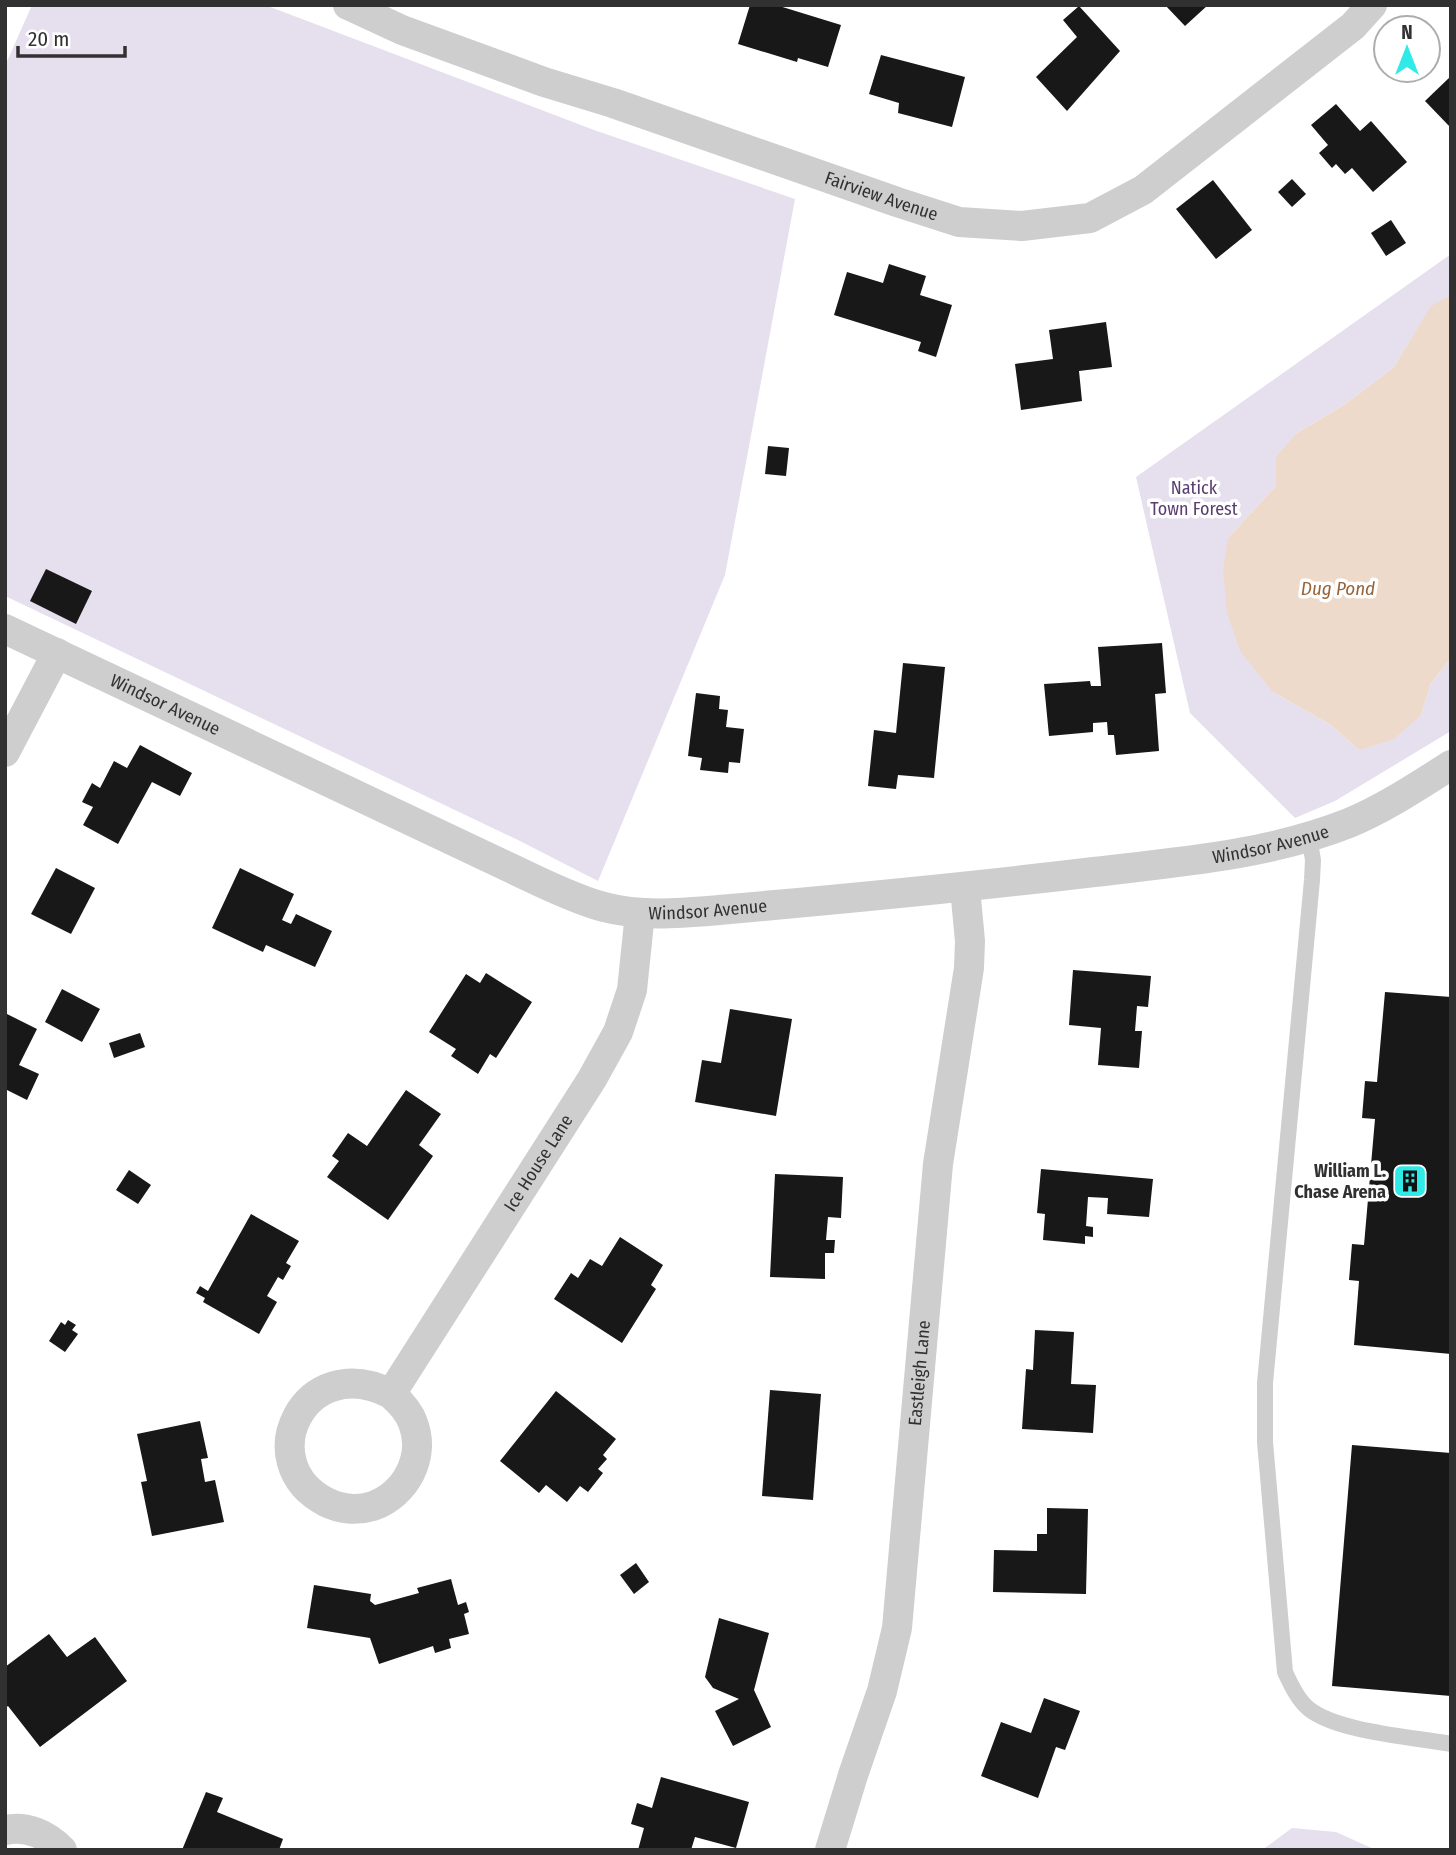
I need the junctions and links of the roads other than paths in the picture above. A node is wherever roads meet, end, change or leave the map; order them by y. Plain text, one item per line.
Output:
1 (348, 5) edge
2 (1372, 5) edge
3 (5, 629) edge
4 (57, 653) junction
5 (5, 752) edge
6 (1451, 765) edge
7 (1309, 836) junction
8 (965, 888) junction
9 (640, 913) junction
10 (391, 1394) junction
11 (1451, 1744) edge
12 (5, 1830) edge
13 (62, 1850) edge
14 (830, 1850) edge

1 - 2 street, Fairview Avenue
3 - 4 street, Windsor Avenue
4 - 5 street
4 - 9 street, Windsor Avenue
6 - 7 street, Windsor Avenue
7 - 8 street, Windsor Avenue
7 - 11 lane
8 - 9 street, Windsor Avenue
8 - 14 street, Eastleigh Lane
9 - 10 street, Ice House Lane
10 - 10 street
12 - 13 street

